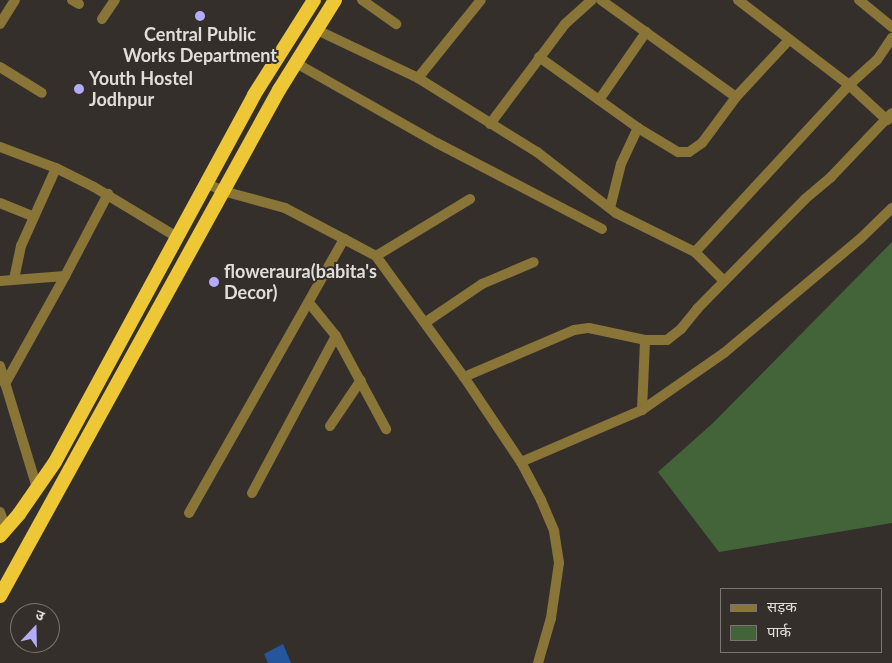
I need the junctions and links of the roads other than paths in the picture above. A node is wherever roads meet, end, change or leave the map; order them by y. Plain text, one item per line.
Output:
1 (15, 0) edge
2 (115, 0) edge
3 (314, 0) edge
4 (336, 0) edge
5 (362, 0) edge
6 (480, 0) edge
7 (592, 0) edge
8 (601, 0) edge
9 (738, 0) edge
10 (859, 0) edge
11 (102, 19) dead end
12 (0, 24) edge
13 (396, 24) dead end
14 (892, 27) edge
15 (317, 30) junction
16 (646, 32) junction
17 (892, 38) edge
18 (789, 40) junction
19 (539, 57) junction
20 (296, 63) junction
21 (0, 67) edge
22 (418, 78) junction
23 (849, 85) junction
24 (42, 93) dead end
25 (736, 96) junction
26 (599, 100) junction
27 (889, 116) edge
28 (490, 124) junction
29 (638, 128) junction
30 (0, 147) edge
31 (56, 168) junction
32 (206, 183) junction
33 (223, 191) junction
34 (108, 194) junction
35 (470, 199) dead end
36 (0, 203) edge
37 (610, 208) junction
38 (892, 208) edge
39 (33, 216) junction
40 (602, 229) dead end
41 (177, 237) junction
42 (344, 239) junction
43 (695, 252) junction
44 (376, 256) junction
45 (534, 262) dead end
46 (65, 276) junction
47 (14, 279) junction
48 (0, 281) edge
49 (724, 281) junction
50 (310, 304) junction
51 (426, 322) junction
52 (336, 336) junction
53 (645, 340) junction
54 (0, 366) edge
55 (464, 377) junction
56 (361, 380) junction
57 (5, 384) junction
58 (642, 410) junction
59 (330, 426) dead end
60 (386, 429) dead end
61 (521, 462) junction
62 (37, 488) junction
63 (252, 493) dead end
64 (0, 512) edge
65 (188, 513) dead end
66 (3, 532) edge
67 (0, 596) edge
68 (538, 663) edge

1 - 12 street
2 - 11 street
3 - 32 highway
4 - 15 highway
5 - 13 street
6 - 22 street
7 - 19 street
8 - 16 street
9 - 18 street
10 - 14 street
15 - 20 highway
15 - 22 street
16 - 25 street
16 - 26 street
17 - 23 street
18 - 23 street
18 - 25 street
19 - 26 street
19 - 28 street
20 - 33 highway
20 - 40 street
21 - 24 street
22 - 28 street
23 - 27 street
23 - 43 street
25 - 29 street
26 - 29 street
27 - 49 street
28 - 37 street
29 - 37 street
30 - 31 street
31 - 34 street
31 - 39 street
32 - 33 street
32 - 41 highway
33 - 42 street
33 - 67 highway
34 - 41 street
34 - 46 street
35 - 44 street
36 - 39 street
37 - 43 street
38 - 58 street
39 - 47 street
41 - 62 highway
42 - 44 street
42 - 50 street
43 - 49 street
44 - 51 street
45 - 51 street
46 - 47 street
46 - 57 street
47 - 48 street
49 - 53 street
50 - 52 street
50 - 65 street
51 - 55 street
52 - 56 street
52 - 63 street
53 - 55 street
53 - 58 street
54 - 57 street
55 - 61 street
56 - 59 street
56 - 60 street
57 - 62 street
58 - 61 street
61 - 68 street
62 - 66 highway
64 - 66 street

